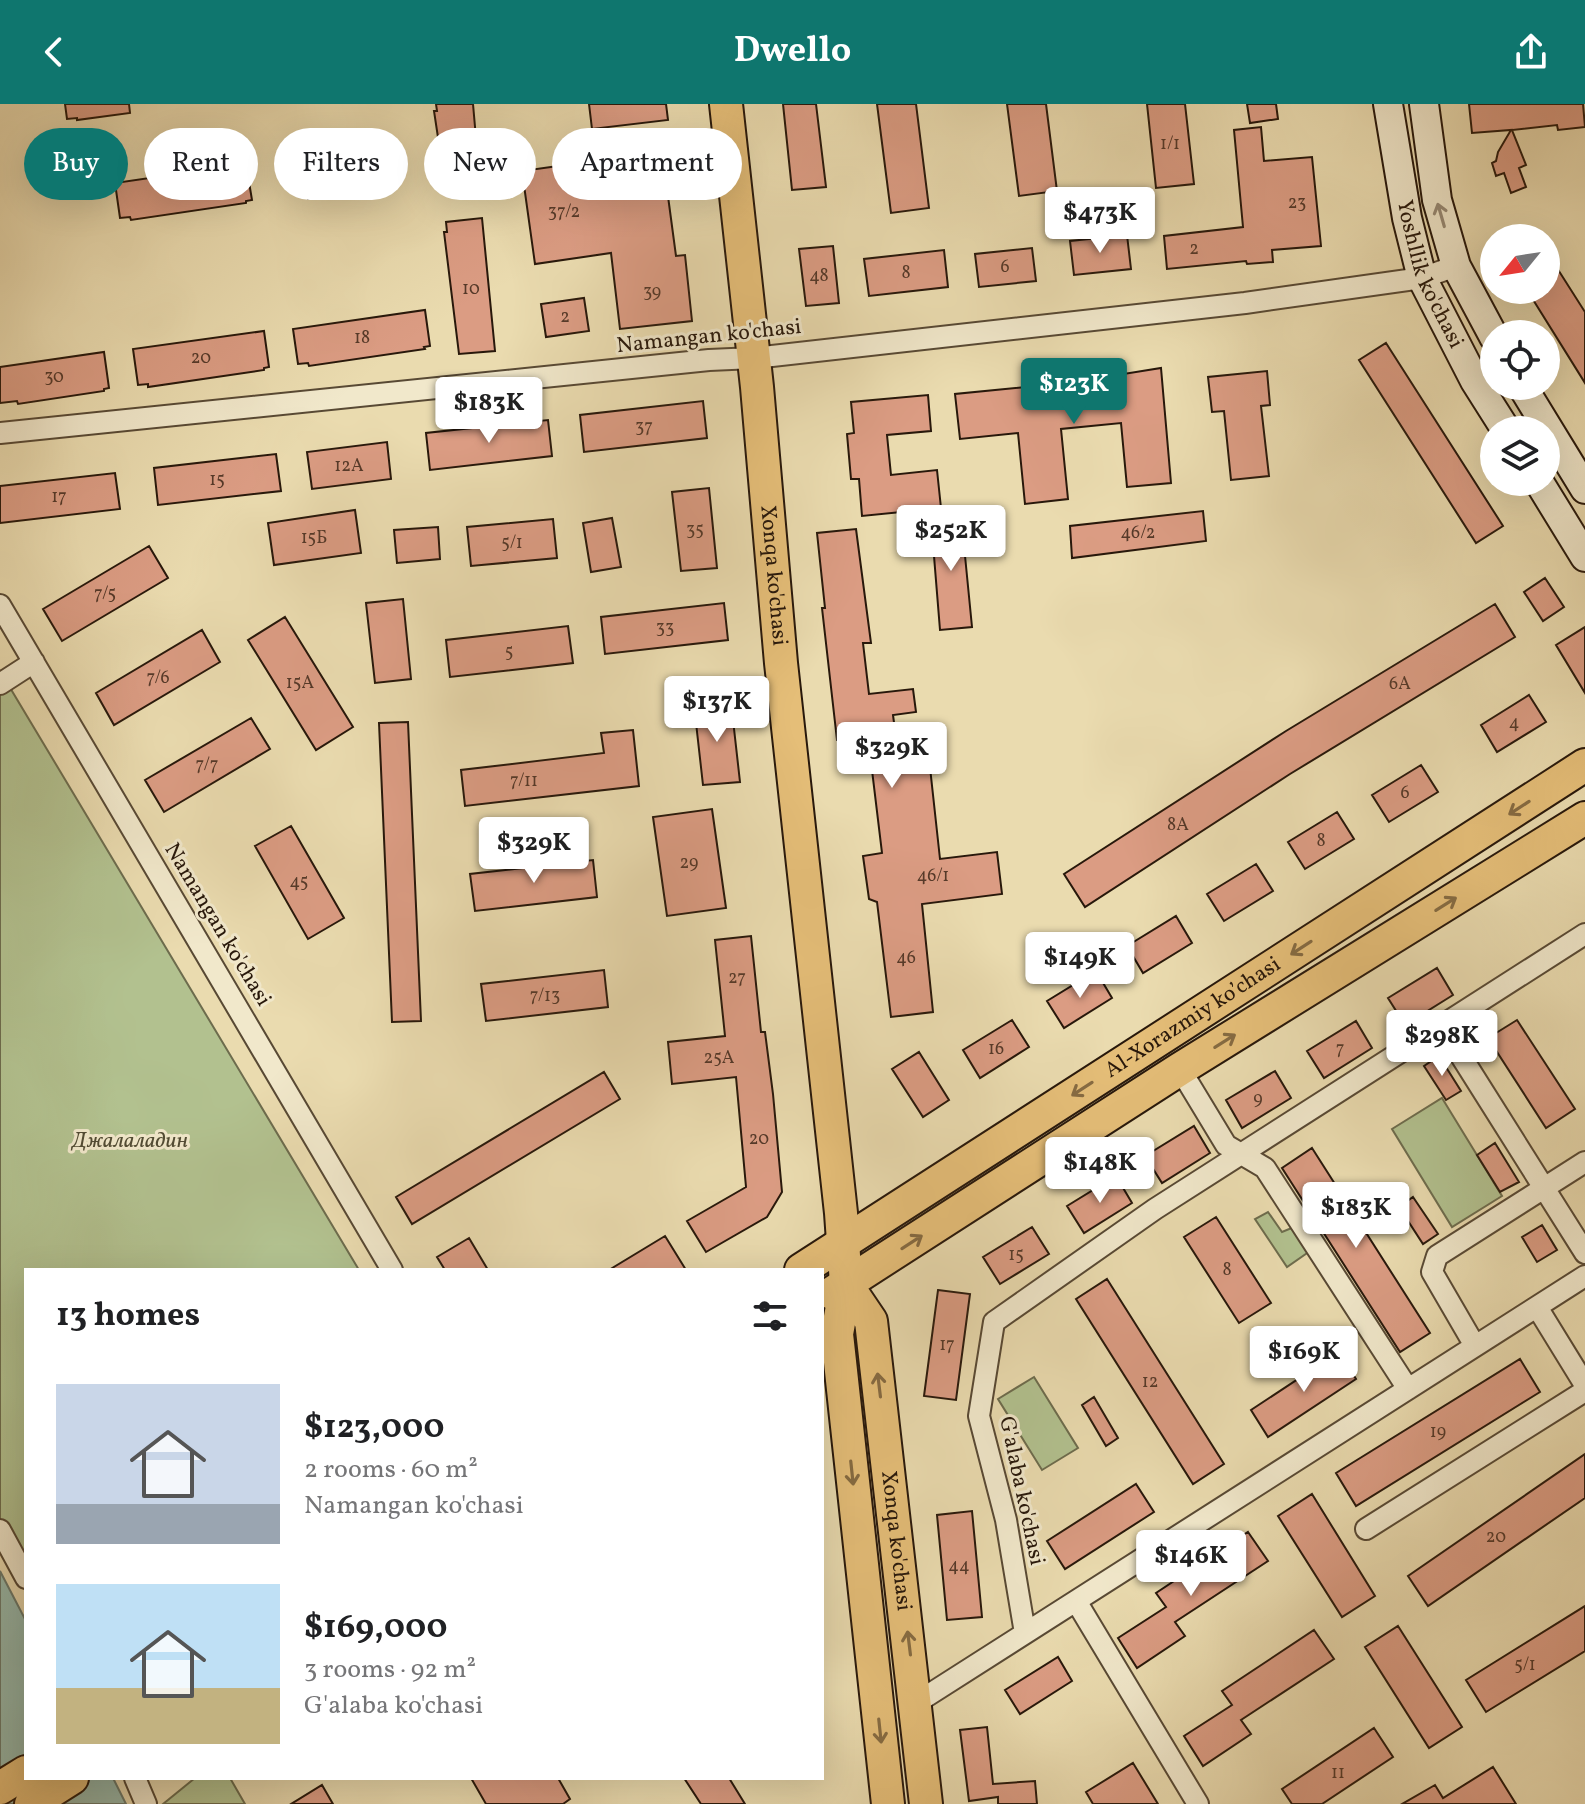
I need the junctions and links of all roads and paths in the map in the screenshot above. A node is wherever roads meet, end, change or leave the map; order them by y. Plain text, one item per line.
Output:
1 (726, 104) edge
2 (1388, 104) edge
3 (1424, 104) edge
4 (1456, 266) junction
5 (1422, 278) junction
6 (1485, 320) edge
7 (754, 358) junction
8 (1531, 400) edge
9 (1497, 416) edge
10 (0, 433) edge
11 (1585, 489) edge
12 (1548, 496) edge
13 (1585, 557) edge
14 (0, 605) edge
15 (34, 662) junction
16 (0, 684) edge
17 (1585, 765) edge
18 (1585, 818) edge
19 (1585, 934) edge
20 (1442, 1026) junction
21 (1180, 1069) junction
22 (1240, 1155) junction
23 (1585, 1162) edge
24 (1544, 1188) junction
25 (844, 1243) junction
26 (1585, 1253) edge
27 (391, 1268) edge
28 (804, 1268) edge
29 (1585, 1276) edge
30 (834, 1292) edge
31 (1537, 1307) junction
32 (1475, 1346) junction
33 (1578, 1353) edge
34 (1585, 1388) edge
35 (1408, 1389) junction
36 (1366, 1529) dead end
37 (0, 1530) edge
38 (24, 1574) edge
39 (1076, 1601) junction
40 (1025, 1633) junction
41 (916, 1703) junction
42 (24, 1773) edge
43 (69, 1780) edge
44 (136, 1780) edge
45 (0, 1788) edge
46 (31, 1804) edge
47 (146, 1804) edge
48 (888, 1804) edge
49 (926, 1804) edge
50 (1198, 1804) edge

1 - 7 main road, Xonqa ko'chasi
2 - 5 main road, Yoshllik ko'chasi
4 -> 3 main road, Yoshllik ko'chasi
4 - 5 street, Namangan ko'chasi
4 - 6 main road, Yoshllik ko'chasi
5 - 7 street, Namangan ko'chasi
5 - 9 main road, Yoshllik ko'chasi
7 - 10 street, Namangan ko'chasi
7 - 25 main road, Xonqa ko'chasi
8 - 11 main road
12 - 13 main road
14 - 15 street, Namangan ko'chasi
15 - 16 street
15 - 27 street, Namangan ko'chasi
17 -> 25 main road, Al-Xorazmiy ko’chasi
21 -> 18 main road, Al-Xorazmiy ko’chasi
19 - 20 street, G'alaba ko'chasi
20 - 22 street, G'alaba ko'chasi
20 - 24 street
21 - 22 street
30 -> 21 main road, Al-Xorazmiy ko’chasi
22 - 35 street
22 - 40 street, G'alaba ko'chasi
23 - 24 street
24 - 26 street
24 - 32 street
25 - 28 main road, Al-Xorazmiy ko’chasi
25 - 30 main road, Xonqa ko'chasi
29 - 31 street
41 -> 30 main road, Xonqa ko'chasi
30 -> 48 main road, Xonqa ko'chasi
31 - 32 street
31 - 33 street
32 - 35 street
33 - 34 street
34 - 36 street
35 - 39 street
37 - 38 street
39 - 40 street
39 - 50 street
40 - 41 street
41 - 49 main road, Xonqa ko'chasi
42 - 45 main road
43 - 46 main road
44 - 47 street

